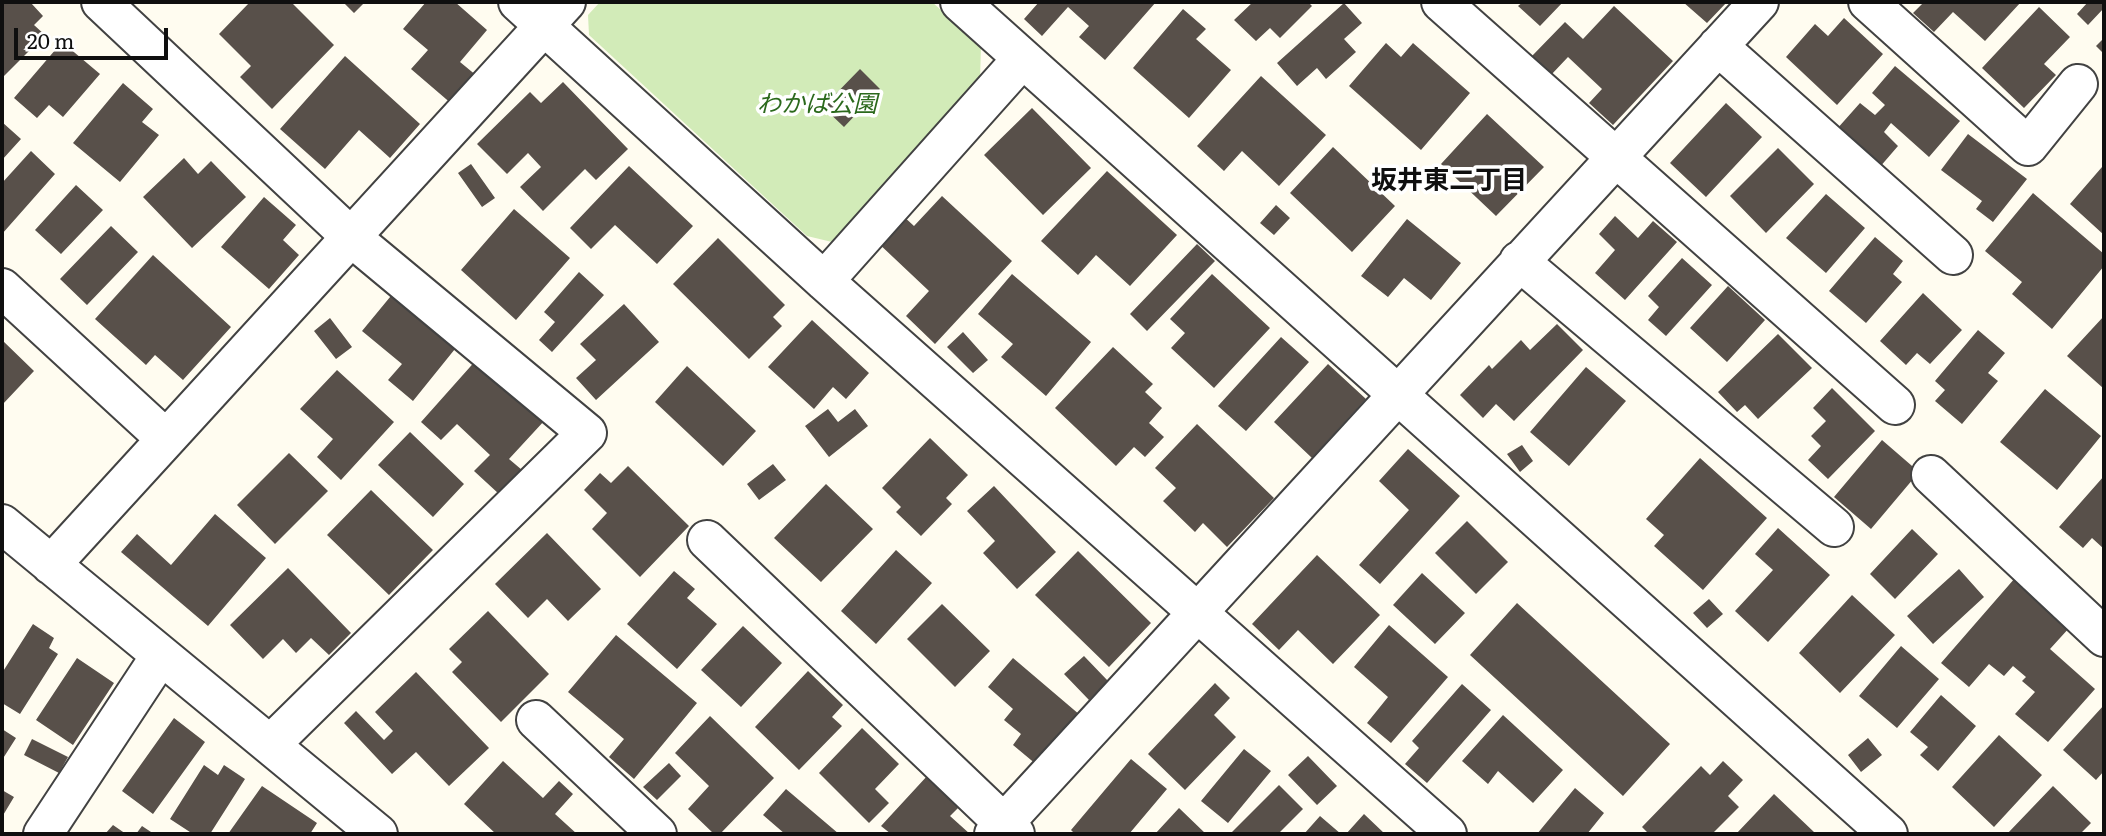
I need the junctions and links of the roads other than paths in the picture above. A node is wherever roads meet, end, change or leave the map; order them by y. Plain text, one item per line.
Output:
1 (101, 2) edge
2 (960, 2) edge
3 (1441, 2) edge
4 (1759, 2) edge
5 (1868, 2) edge
6 (543, 10) edge
7 (1718, 46) junction
8 (1022, 59) junction
9 (2078, 84) dead end
10 (1616, 156) junction
11 (351, 237) junction
12 (1952, 254) dead end
13 (1520, 261) junction
14 (824, 281) junction
15 (2, 288) edge
16 (1397, 394) junction
17 (1895, 405) dead end
18 (166, 439) junction
19 (1931, 475) dead end
20 (2, 524) edge
21 (1834, 527) dead end
22 (707, 540) dead end
23 (51, 565) junction
24 (1198, 611) junction
25 (2104, 637) edge
26 (161, 655) junction
27 (536, 720) dead end
28 (270, 745) junction
29 (369, 831) edge
30 (1004, 831) edge
31 (43, 834) edge
32 (657, 834) edge
33 (1447, 834) edge
34 (1888, 834) edge

1 - 11 street
2 - 8 street
3 - 10 street
4 - 7 street
5 - 9 street
6 - 11 street
6 - 14 street
7 - 10 street
7 - 12 street
8 - 14 street
8 - 16 street
10 - 13 street
10 - 17 street
11 - 18 street
11 - 28 street
13 - 16 street
13 - 21 street
14 - 24 street
15 - 18 street
16 - 24 street
16 - 34 street
18 - 23 street
19 - 25 street
20 - 23 street
22 - 30 street
23 - 26 street
24 - 30 street
24 - 33 street
26 - 28 street
26 - 31 street
27 - 32 street
28 - 29 street

